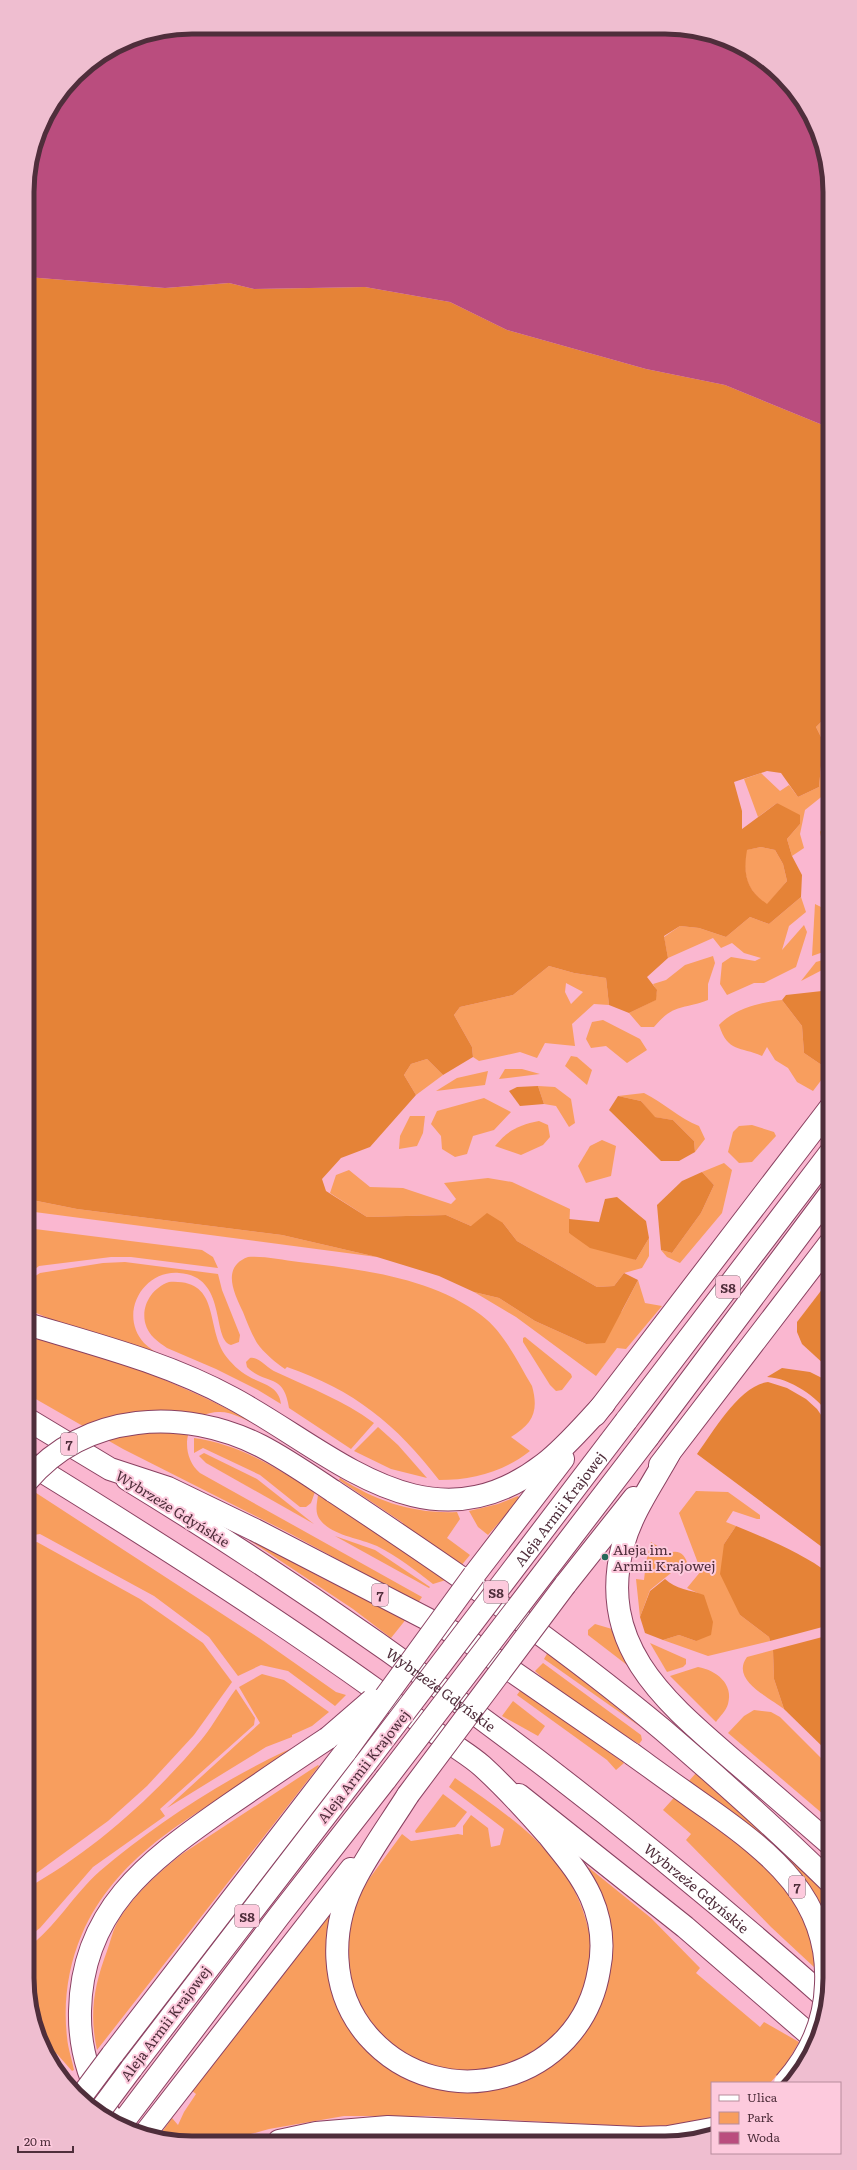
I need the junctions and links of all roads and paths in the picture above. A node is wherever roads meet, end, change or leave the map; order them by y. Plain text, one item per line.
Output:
1 (823, 1117) edge
2 (823, 1162) edge
3 (823, 1203) edge
4 (823, 1252) edge
5 (34, 1326) edge
6 (604, 1404) junction
7 (34, 1423) edge
8 (669, 1454) junction
9 (34, 1466) edge
10 (110, 1468) junction
11 (34, 1474) edge
12 (407, 1665) junction
13 (480, 1765) junction
14 (408, 1795) junction
15 (823, 1838) edge
16 (823, 1875) edge
17 (823, 1946) edge
18 (822, 1995) edge
19 (812, 2037) edge
20 (84, 2093) edge
21 (102, 2108) edge
22 (108, 2112) edge
23 (124, 2121) edge
24 (711, 2129) edge
25 (148, 2130) edge
26 (302, 2136) edge
27 (593, 2136) edge
28 (679, 2136) edge

1 - 6 main road
2 - 21 main road, Aleja Armii Krajowej / S8, bridge
3 - 23 main road, Aleja Armii Krajowej / S8, bridge
4 - 8 main road
5 - 6 main road
6 - 12 main road, bridge
7 - 10 main road, Wybrzeże Gdyńskie / 7
8 - 14 main road, bridge
8 - 15 main road
9 - 13 main road
10 - 17 main road, 7, bridge
10 - 18 main road, Wybrzeże Gdyńskie
11 - 16 main road, bridge
12 - 20 main road, bridge
12 - 22 main road, bridge
13 - 14 main road
13 - 19 main road
14 - 25 main road
24 - 28 main road
26 - 27 main road

